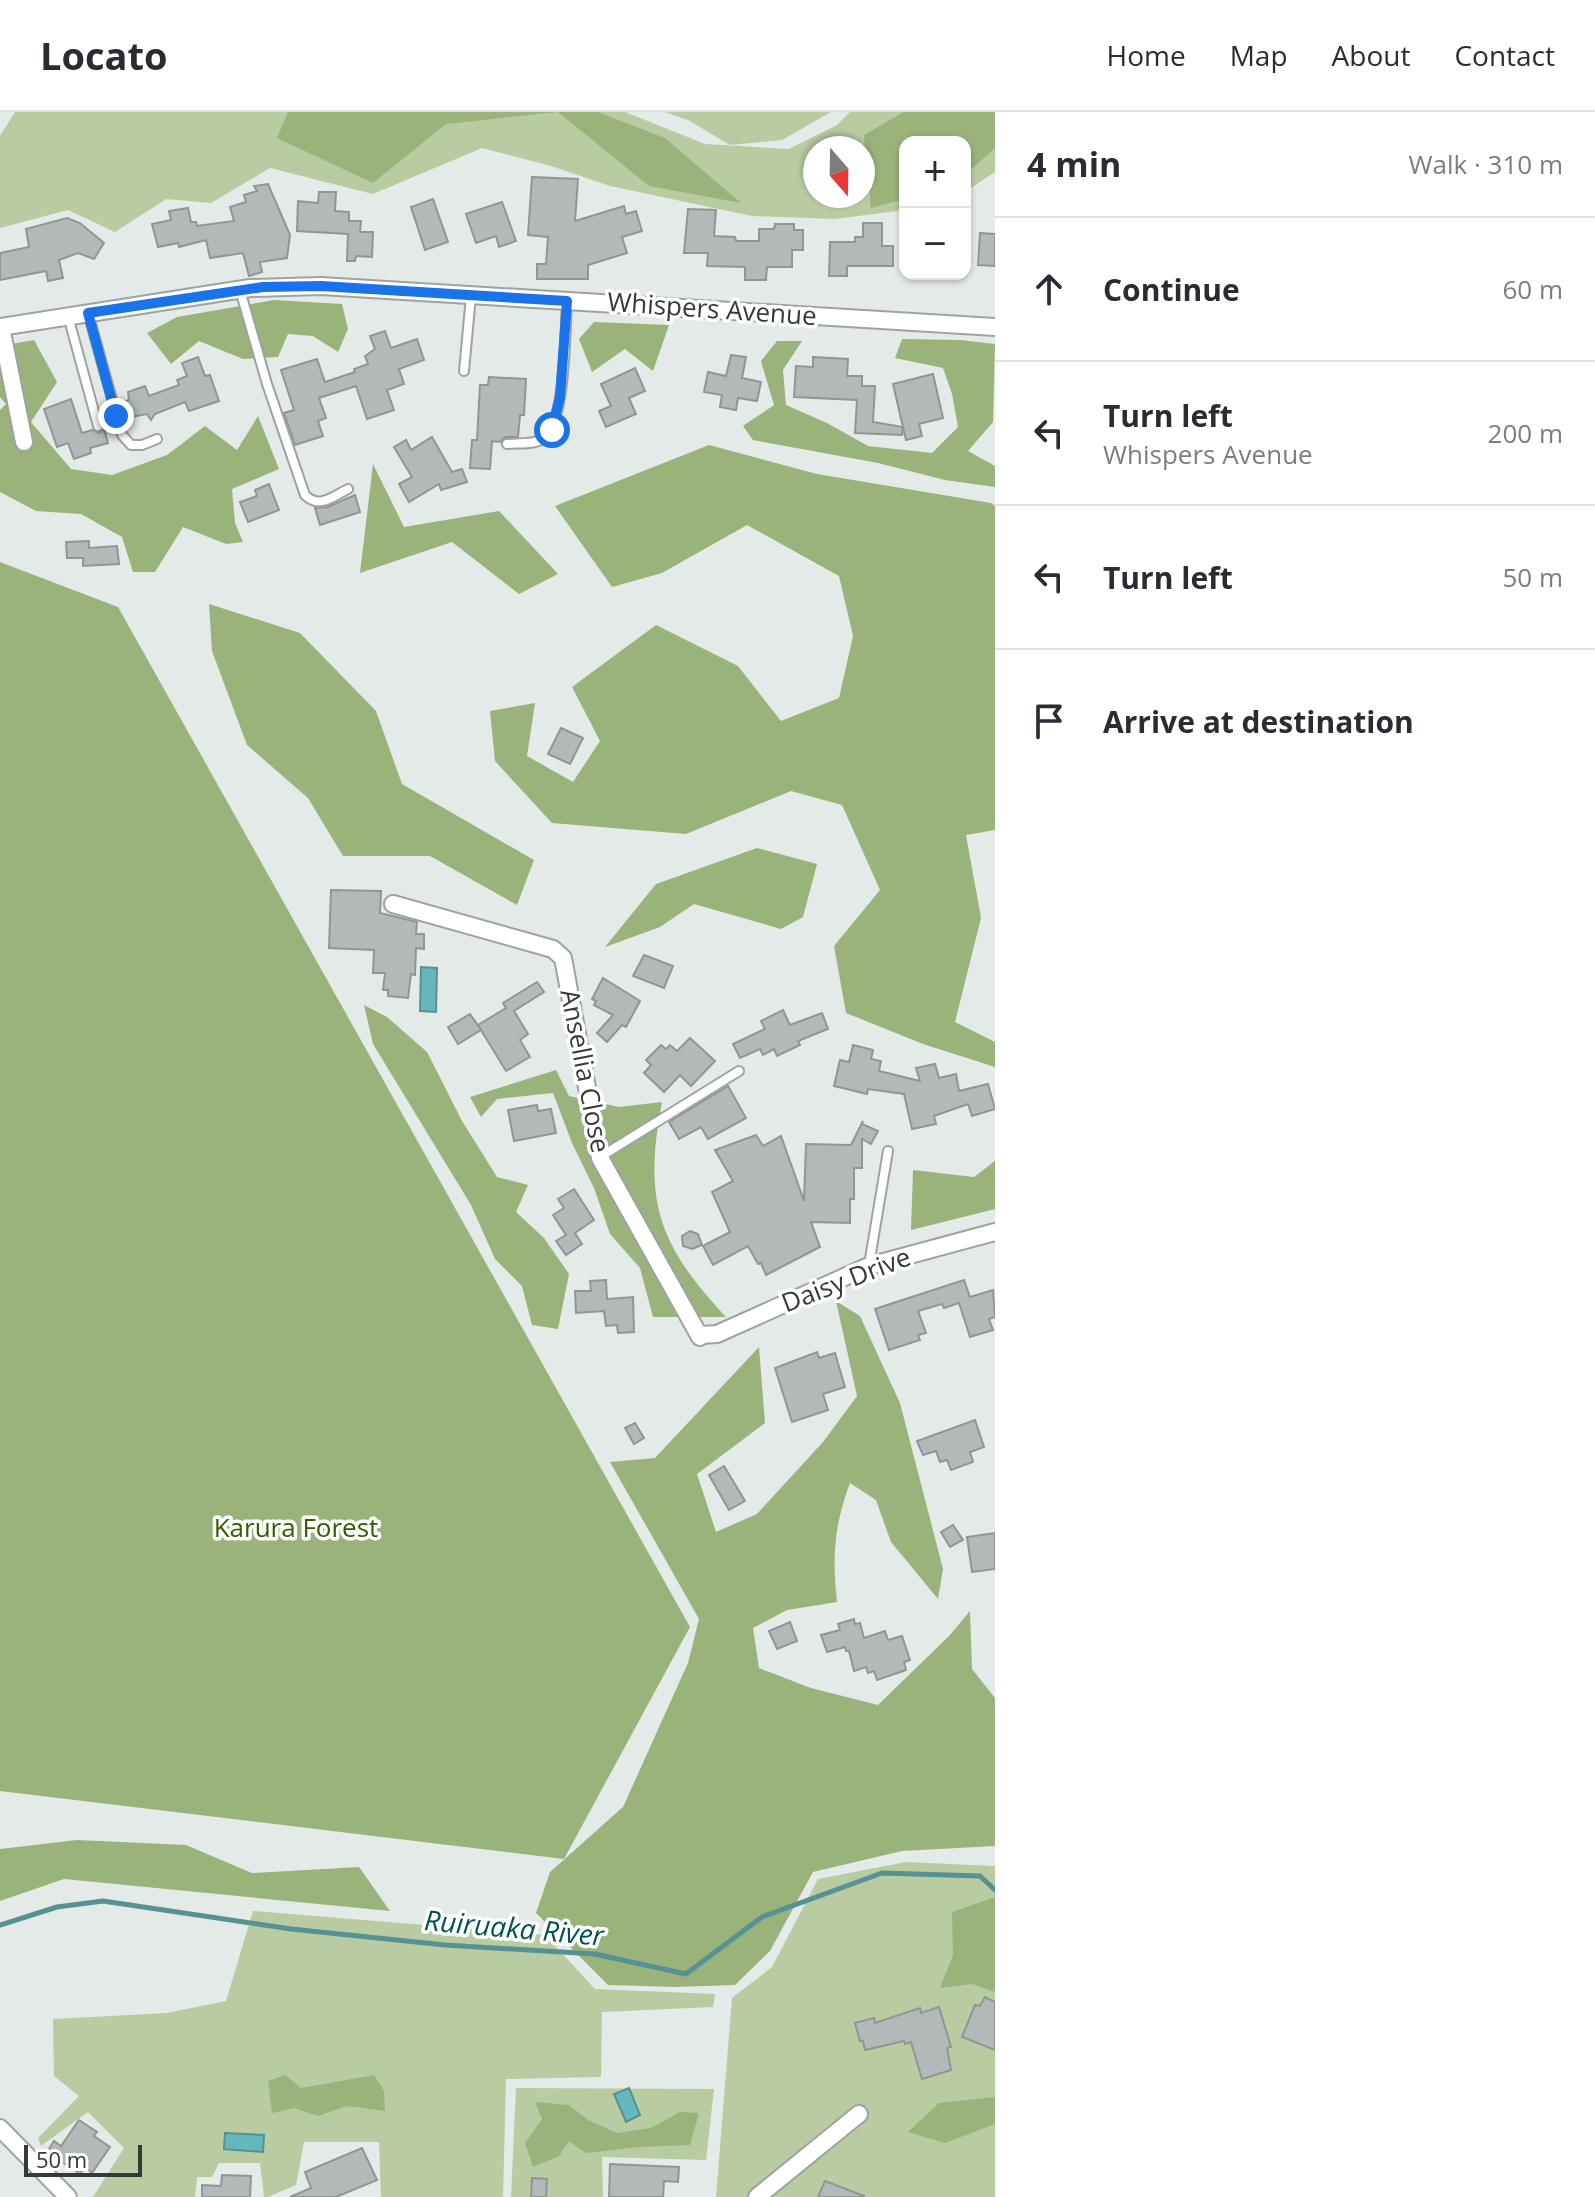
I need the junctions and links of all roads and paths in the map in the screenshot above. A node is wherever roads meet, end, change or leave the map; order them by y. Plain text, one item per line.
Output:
1 (240, 290) junction
2 (471, 295) junction
3 (567, 301) junction
4 (88, 313) junction
5 (68, 316) junction
6 (0, 327) edge
7 (995, 327) edge
8 (464, 371) dead end
9 (98, 426) dead end
10 (157, 439) dead end
11 (24, 442) dead end
12 (507, 444) dead end
13 (348, 489) dead end
14 (393, 904) dead end
15 (739, 1071) dead end
16 (888, 1151) dead end
17 (600, 1158) junction
18 (995, 1232) edge
19 (869, 1266) junction
20 (701, 1335) joint
21 (859, 2114) dead end
22 (0, 2128) edge
23 (68, 2197) edge
24 (757, 2197) edge

1 - 2 street, Whispers Avenue
1 - 4 street, Whispers Avenue
1 - 13 lane
2 - 3 street, Whispers Avenue
2 - 8 lane
3 - 7 street, Whispers Avenue
3 - 12 lane
4 - 5 street, Whispers Avenue
4 - 10 lane
5 - 6 street, Whispers Avenue
5 - 9 lane
6 - 11 street
14 - 17 street, Ansellia Close
15 - 17 lane
16 - 19 lane
17 - 20 street, Ansellia Close
18 - 19 street, Daisy Drive
19 - 20 street, Daisy Drive
21 - 24 street
22 - 23 street

